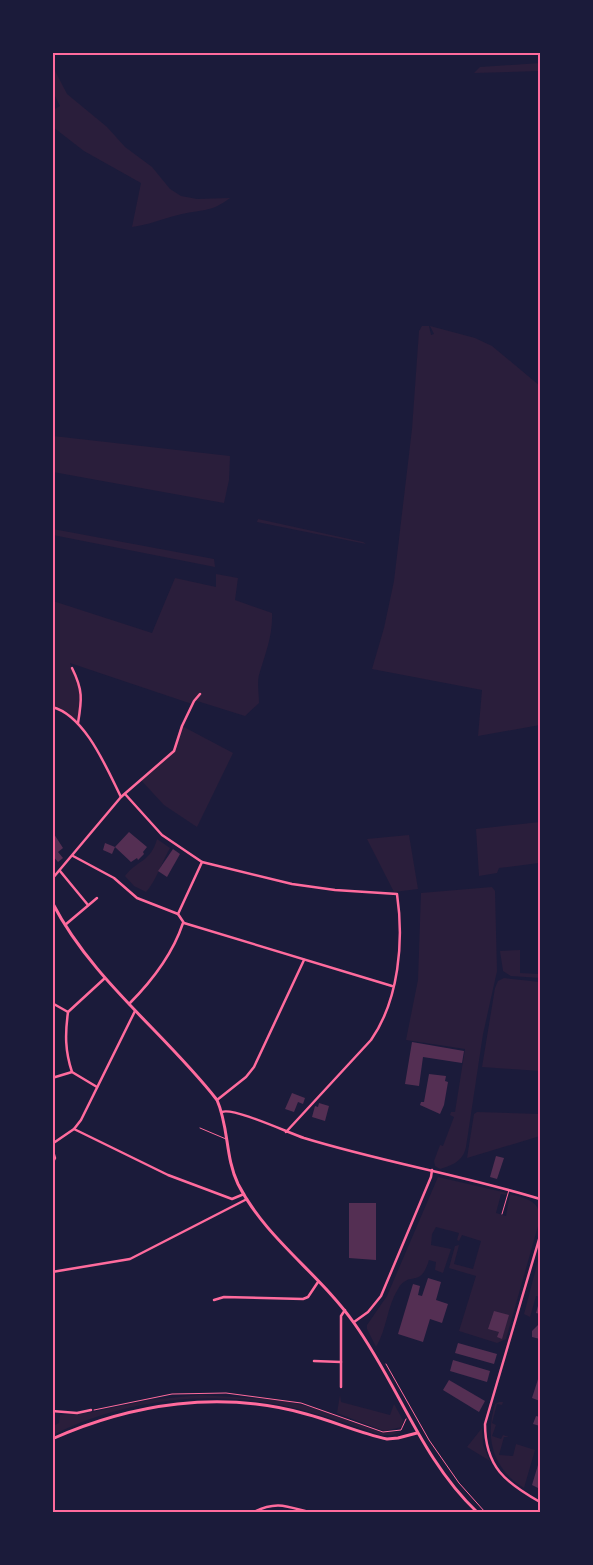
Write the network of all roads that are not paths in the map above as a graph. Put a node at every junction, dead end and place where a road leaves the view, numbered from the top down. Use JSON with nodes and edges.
{"nodes":[{"id":1,"x":72,"y":668,"type":"dead end"},
{"id":2,"x":200,"y":694,"type":"dead end"},
{"id":3,"x":52,"y":707,"type":"edge"},
{"id":4,"x":78,"y":723,"type":"junction"},
{"id":5,"x":125,"y":794,"type":"junction"},
{"id":6,"x":122,"y":797,"type":"junction"},
{"id":7,"x":72,"y":856,"type":"junction"},
{"id":8,"x":202,"y":862,"type":"junction"},
{"id":9,"x":60,"y":871,"type":"junction"},
{"id":10,"x":52,"y":878,"type":"edge"},
{"id":11,"x":97,"y":898,"type":"dead end"},
{"id":12,"x":52,"y":902,"type":"edge"},
{"id":13,"x":88,"y":905,"type":"junction"},
{"id":14,"x":178,"y":914,"type":"junction"},
{"id":15,"x":184,"y":923,"type":"junction"},
{"id":16,"x":65,"y":925,"type":"junction"},
{"id":17,"x":304,"y":959,"type":"junction"},
{"id":18,"x":105,"y":978,"type":"junction"},
{"id":19,"x":393,"y":987,"type":"junction"},
{"id":20,"x":52,"y":1003,"type":"edge"},
{"id":21,"x":129,"y":1004,"type":"junction"},
{"id":22,"x":135,"y":1011,"type":"junction"},
{"id":23,"x":68,"y":1012,"type":"junction"},
{"id":24,"x":72,"y":1072,"type":"junction"},
{"id":25,"x":52,"y":1078,"type":"edge"},
{"id":26,"x":97,"y":1087,"type":"junction"},
{"id":27,"x":217,"y":1100,"type":"junction"},
{"id":28,"x":222,"y":1112,"type":"junction"},
{"id":29,"x":200,"y":1128,"type":"dead end"},
{"id":30,"x":74,"y":1129,"type":"junction"},
{"id":31,"x":286,"y":1132,"type":"junction"},
{"id":32,"x":227,"y":1139,"type":"junction"},
{"id":33,"x":52,"y":1144,"type":"edge"},
{"id":34,"x":52,"y":1148,"type":"edge"},
{"id":35,"x":52,"y":1164,"type":"edge"},
{"id":36,"x":432,"y":1170,"type":"junction"},
{"id":37,"x":509,"y":1190,"type":"junction"},
{"id":38,"x":244,"y":1194,"type":"junction"},
{"id":39,"x":247,"y":1199,"type":"junction"},
{"id":40,"x":540,"y":1199,"type":"edge"},
{"id":41,"x":502,"y":1214,"type":"dead end"},
{"id":42,"x":540,"y":1236,"type":"edge"},
{"id":43,"x":52,"y":1272,"type":"edge"},
{"id":44,"x":318,"y":1282,"type":"junction"},
{"id":45,"x":214,"y":1300,"type":"dead end"},
{"id":46,"x":345,"y":1310,"type":"junction"},
{"id":47,"x":354,"y":1322,"type":"junction"},
{"id":48,"x":314,"y":1361,"type":"dead end"},
{"id":49,"x":341,"y":1362,"type":"junction"},
{"id":50,"x":341,"y":1387,"type":"dead end"},
{"id":51,"x":91,"y":1410,"type":"dead end"},
{"id":52,"x":52,"y":1411,"type":"edge"},
{"id":53,"x":417,"y":1433,"type":"junction"},
{"id":54,"x":52,"y":1439,"type":"edge"},
{"id":55,"x":540,"y":1502,"type":"edge"},
{"id":56,"x":254,"y":1512,"type":"edge"},
{"id":57,"x":308,"y":1512,"type":"edge"},
{"id":58,"x":477,"y":1512,"type":"edge"}],
"edges":[{"from":1,"to":4,"type":"street"},
{"from":2,"to":5,"type":"street"},
{"from":3,"to":4,"type":"street"},
{"from":4,"to":6,"type":"street"},
{"from":5,"to":6,"type":"street"},
{"from":5,"to":8,"type":"street"},
{"from":6,"to":7,"type":"street"},
{"from":7,"to":9,"type":"street"},
{"from":7,"to":14,"type":"street"},
{"from":8,"to":14,"type":"street"},
{"from":8,"to":19,"type":"street"},
{"from":9,"to":10,"type":"street"},
{"from":9,"to":13,"type":"street"},
{"from":11,"to":13,"type":"street"},
{"from":12,"to":16,"type":"street"},
{"from":13,"to":16,"type":"street"},
{"from":14,"to":15,"type":"street"},
{"from":15,"to":17,"type":"street"},
{"from":15,"to":21,"type":"street"},
{"from":16,"to":18,"type":"street"},
{"from":17,"to":19,"type":"street"},
{"from":17,"to":27,"type":"street"},
{"from":18,"to":21,"type":"street"},
{"from":18,"to":23,"type":"street"},
{"from":19,"to":31,"type":"street"},
{"from":20,"to":23,"type":"street"},
{"from":21,"to":22,"type":"street"},
{"from":22,"to":26,"type":"street"},
{"from":22,"to":27,"type":"street"},
{"from":23,"to":24,"type":"street"},
{"from":24,"to":25,"type":"street"},
{"from":24,"to":26,"type":"street"},
{"from":26,"to":30,"type":"street"},
{"from":27,"to":28,"type":"street"},
{"from":28,"to":31,"type":"street"},
{"from":28,"to":32,"type":"street"},
{"from":29,"to":32,"type":"lane"},
{"from":30,"to":33,"type":"street"},
{"from":30,"to":38,"type":"street"},
{"from":31,"to":36,"type":"street"},
{"from":32,"to":38,"type":"street"},
{"from":34,"to":35,"type":"street"},
{"from":36,"to":37,"type":"street"},
{"from":36,"to":47,"type":"street"},
{"from":37,"to":40,"type":"street"},
{"from":37,"to":41,"type":"lane"},
{"from":38,"to":39,"type":"street"},
{"from":39,"to":43,"type":"street"},
{"from":39,"to":44,"type":"street"},
{"from":42,"to":55,"type":"street"},
{"from":44,"to":45,"type":"street"},
{"from":44,"to":46,"type":"street"},
{"from":46,"to":47,"type":"street"},
{"from":46,"to":49,"type":"street"},
{"from":47,"to":53,"type":"street"},
{"from":48,"to":49,"type":"street"},
{"from":49,"to":50,"type":"street"},
{"from":51,"to":52,"type":"street"},
{"from":53,"to":54,"type":"street"},
{"from":53,"to":58,"type":"street"},
{"from":56,"to":57,"type":"street"}]}
